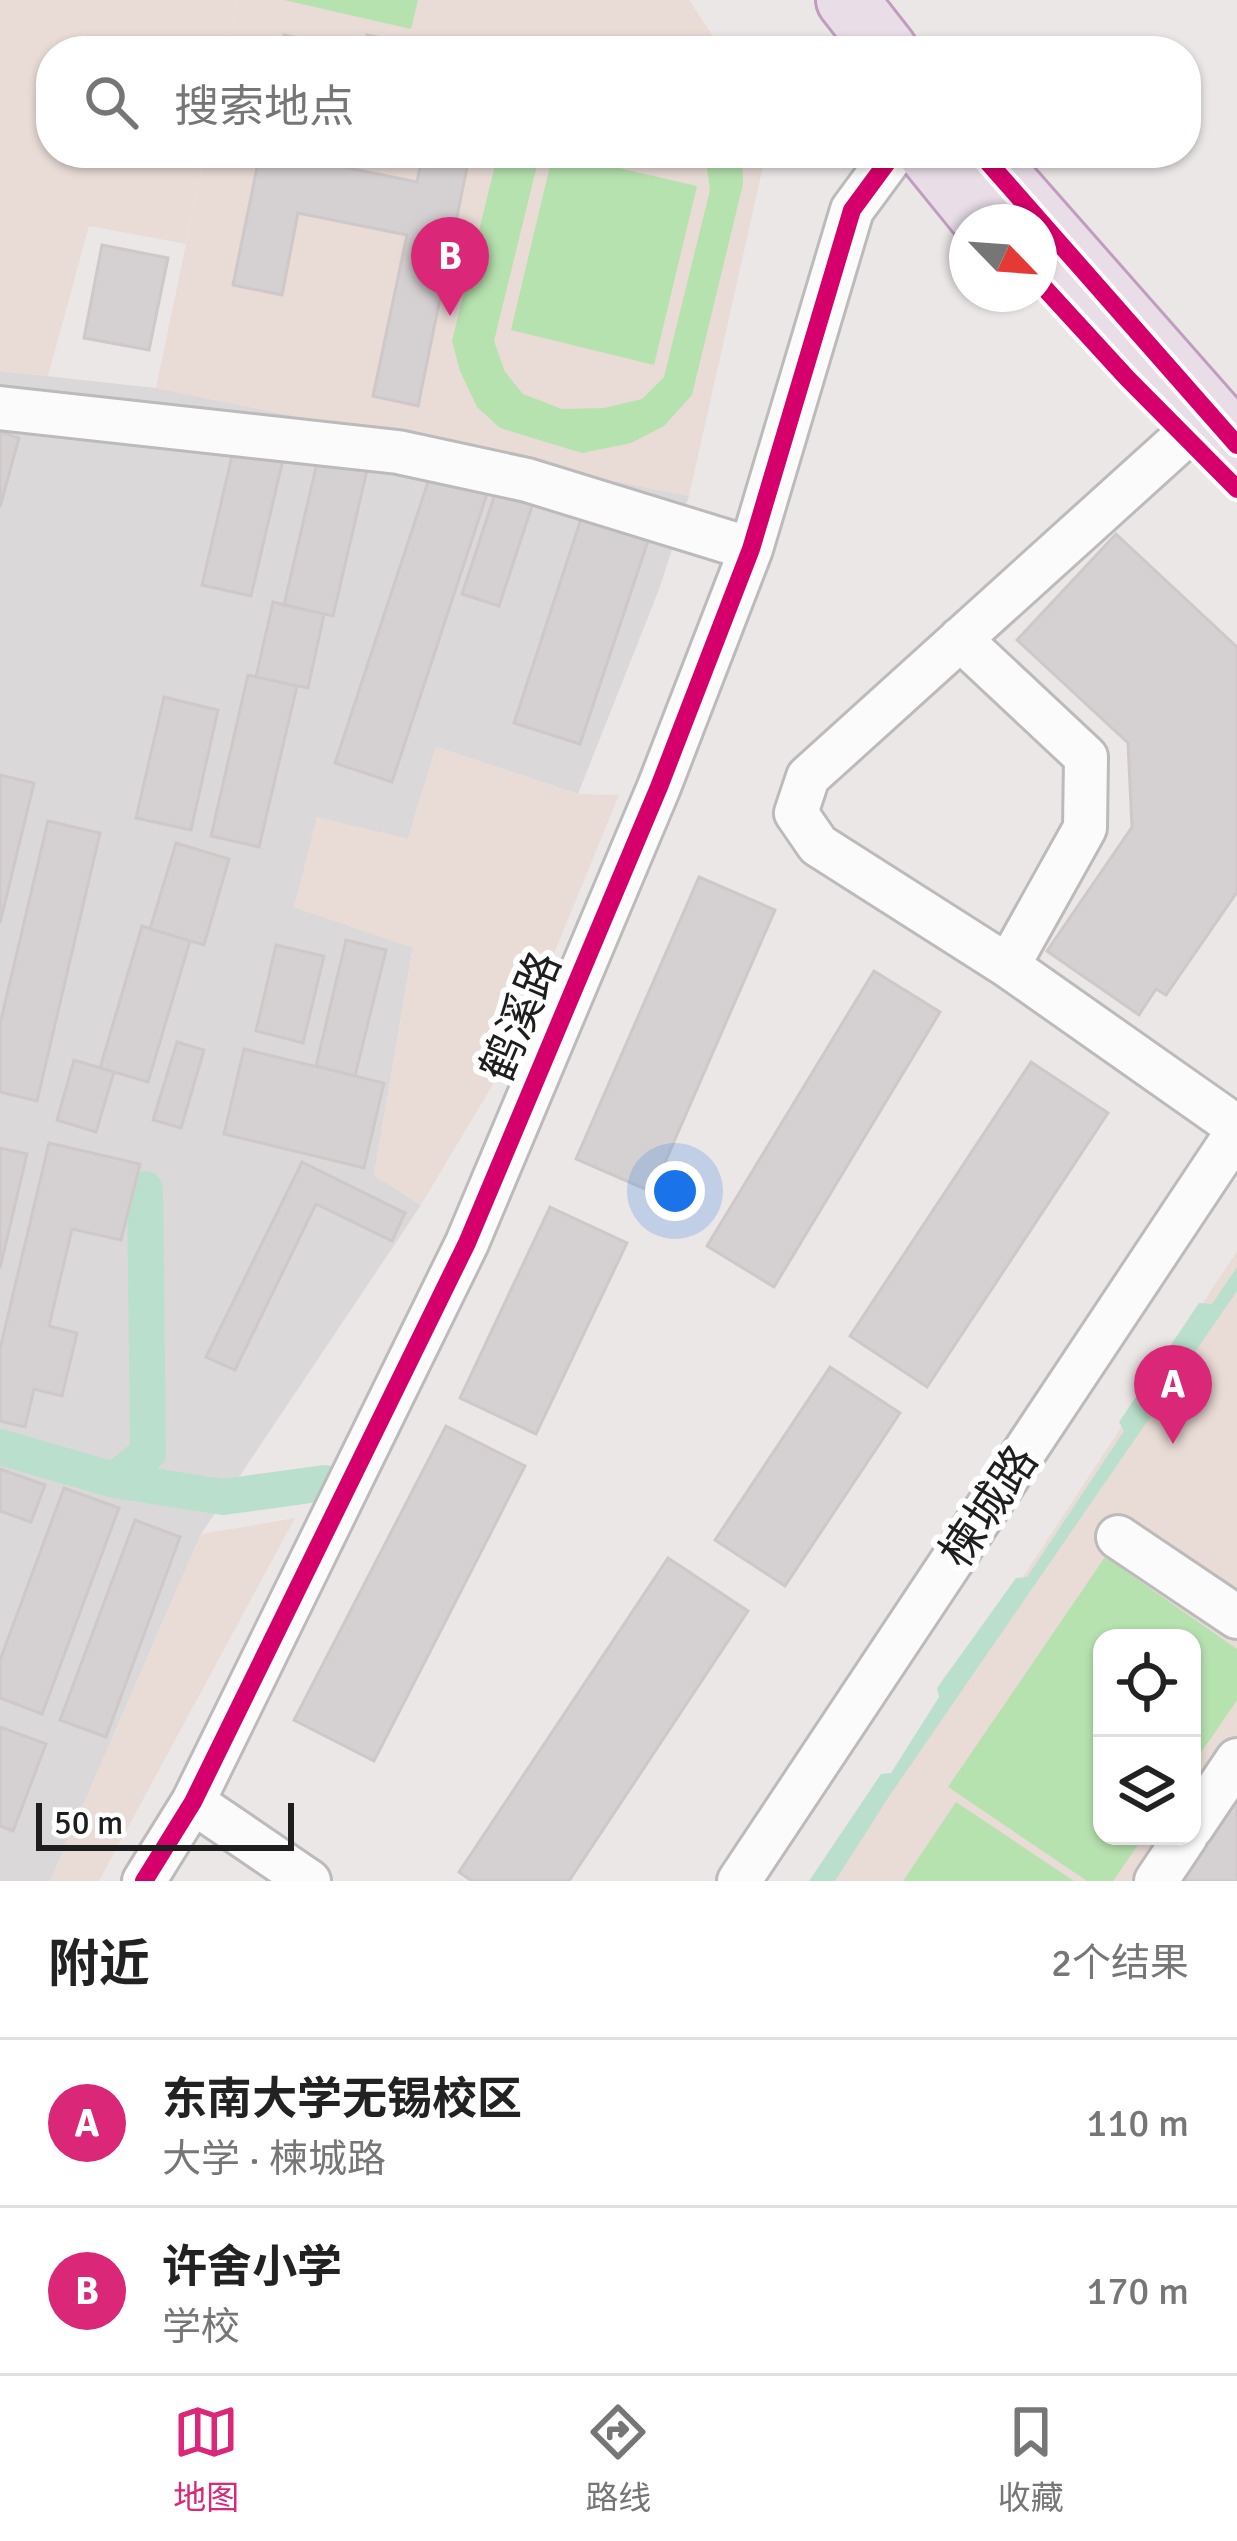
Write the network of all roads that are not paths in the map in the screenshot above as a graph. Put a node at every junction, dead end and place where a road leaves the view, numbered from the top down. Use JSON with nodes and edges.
{"nodes":[{"id":1,"x":810,"y":0,"type":"edge"},
{"id":2,"x":847,"y":0,"type":"edge"},
{"id":3,"x":837,"y":36,"type":"edge"},
{"id":4,"x":875,"y":36,"type":"edge"},
{"id":5,"x":883,"y":168,"type":"edge"},
{"id":6,"x":941,"y":168,"type":"edge"},
{"id":7,"x":992,"y":168,"type":"edge"},
{"id":8,"x":970,"y":204,"type":"edge"},
{"id":9,"x":1057,"y":302,"type":"edge"},
{"id":10,"x":0,"y":408,"type":"edge"},
{"id":11,"x":1211,"y":441,"type":"edge"},
{"id":12,"x":1237,"y":489,"type":"edge"},
{"id":13,"x":751,"y":549,"type":"junction"},
{"id":14,"x":960,"y":639,"type":"junction"},
{"id":15,"x":1008,"y":966,"type":"junction"},
{"id":16,"x":1237,"y":1130,"type":"edge"},
{"id":17,"x":1118,"y":1537,"type":"dead end"},
{"id":18,"x":1237,"y":1617,"type":"edge"},
{"id":19,"x":1237,"y":1760,"type":"edge"},
{"id":20,"x":193,"y":1802,"type":"junction"},
{"id":21,"x":1201,"y":1814,"type":"edge"},
{"id":22,"x":1180,"y":1845,"type":"edge"},
{"id":23,"x":144,"y":1881,"type":"edge"},
{"id":24,"x":309,"y":1881,"type":"edge"},
{"id":25,"x":739,"y":1881,"type":"edge"},
{"id":26,"x":1156,"y":1881,"type":"edge"}],
"edges":[{"from":1,"to":3,"type":"highway"},
{"from":2,"to":4,"type":"highway"},
{"from":5,"to":13,"type":"street","name":"鹤溪路"},
{"from":6,"to":8,"type":"highway"},
{"from":7,"to":11,"type":"highway"},
{"from":9,"to":11,"type":"highway"},
{"from":10,"to":13,"type":"street"},
{"from":11,"to":12,"type":"highway"},
{"from":11,"to":14,"type":"street"},
{"from":13,"to":20,"type":"street","name":"鹤溪路"},
{"from":14,"to":15,"type":"street"},
{"from":14,"to":15,"type":"street"},
{"from":15,"to":16,"type":"street"},
{"from":16,"to":25,"type":"street","name":"楝城路"},
{"from":17,"to":18,"type":"street"},
{"from":19,"to":21,"type":"street"},
{"from":20,"to":23,"type":"street","name":"鹤溪路"},
{"from":20,"to":24,"type":"street"},
{"from":22,"to":26,"type":"street"}]}
